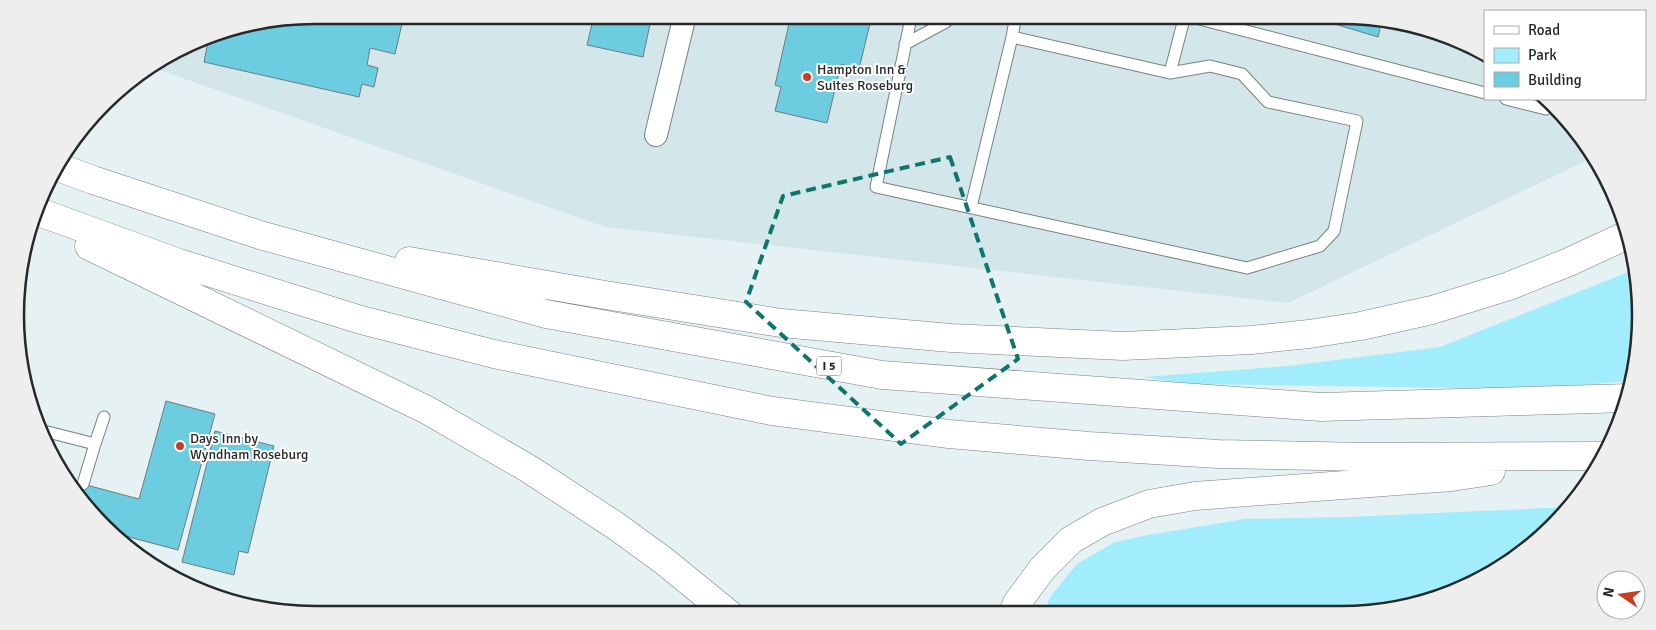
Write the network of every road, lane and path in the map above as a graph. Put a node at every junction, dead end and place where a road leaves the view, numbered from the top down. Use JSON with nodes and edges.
{"nodes":[{"id":1,"x":683,"y":24,"type":"edge"},
{"id":2,"x":910,"y":24,"type":"edge"},
{"id":3,"x":942,"y":24,"type":"edge"},
{"id":4,"x":1014,"y":24,"type":"edge"},
{"id":5,"x":1183,"y":24,"type":"edge"},
{"id":6,"x":1220,"y":24,"type":"edge"},
{"id":7,"x":1012,"y":36,"type":"junction"},
{"id":8,"x":906,"y":44,"type":"junction"},
{"id":9,"x":1170,"y":73,"type":"junction"},
{"id":10,"x":1484,"y":93,"type":"edge"},
{"id":11,"x":1510,"y":100,"type":"edge"},
{"id":12,"x":1546,"y":108,"type":"edge"},
{"id":13,"x":656,"y":135,"type":"dead end"},
{"id":14,"x":63,"y":169,"type":"edge"},
{"id":15,"x":971,"y":207,"type":"junction"},
{"id":16,"x":42,"y":213,"type":"edge"},
{"id":17,"x":39,"y":222,"type":"edge"},
{"id":18,"x":260,"y":235,"type":"junction"},
{"id":19,"x":1621,"y":238,"type":"edge"},
{"id":20,"x":1620,"y":398,"type":"edge"},
{"id":21,"x":104,"y":417,"type":"dead end"},
{"id":22,"x":49,"y":432,"type":"edge"},
{"id":23,"x":95,"y":444,"type":"junction"},
{"id":24,"x":1592,"y":456,"type":"edge"},
{"id":25,"x":83,"y":484,"type":"dead end"},
{"id":26,"x":719,"y":606,"type":"edge"},
{"id":27,"x":1016,"y":606,"type":"edge"}],
"edges":[{"from":1,"to":13,"type":"street"},
{"from":2,"to":8,"type":"lane"},
{"from":3,"to":8,"type":"lane"},
{"from":4,"to":7,"type":"lane"},
{"from":5,"to":9,"type":"lane"},
{"from":6,"to":10,"type":"lane"},
{"from":7,"to":9,"type":"lane"},
{"from":7,"to":15,"type":"lane"},
{"from":8,"to":15,"type":"lane"},
{"from":9,"to":15,"type":"lane"},
{"from":11,"to":12,"type":"lane"},
{"from":14,"to":18,"type":"highway","number":"I 5"},
{"from":16,"to":24,"type":"highway"},
{"from":17,"to":26,"type":"highway"},
{"from":18,"to":19,"type":"highway"},
{"from":18,"to":20,"type":"highway","number":"I 5"},
{"from":21,"to":23,"type":"lane"},
{"from":22,"to":23,"type":"lane"},
{"from":23,"to":25,"type":"lane"},
{"from":24,"to":27,"type":"highway"}]}
